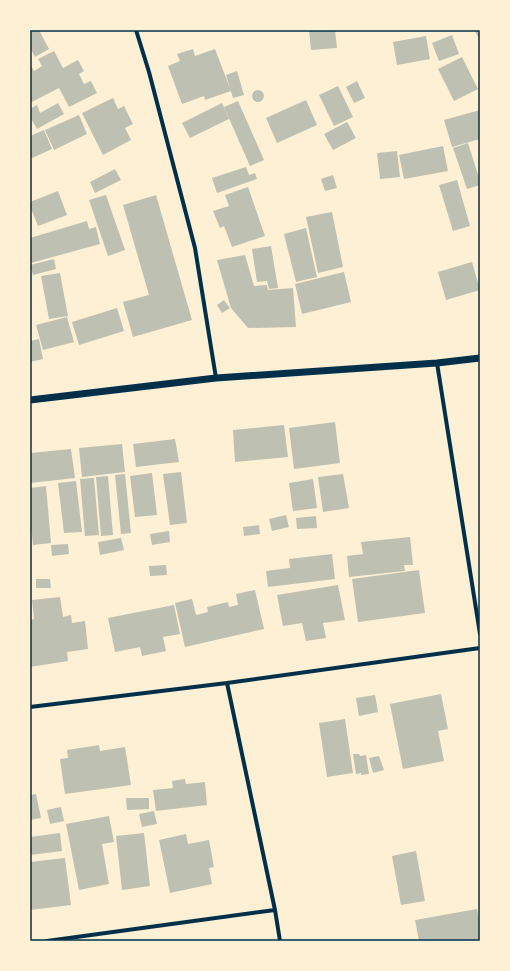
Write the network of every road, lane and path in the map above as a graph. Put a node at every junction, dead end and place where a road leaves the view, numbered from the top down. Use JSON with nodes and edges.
{"nodes":[{"id":1,"x":136,"y":30,"type":"edge"},
{"id":2,"x":480,"y":358,"type":"edge"},
{"id":3,"x":437,"y":363,"type":"junction"},
{"id":4,"x":216,"y":378,"type":"junction"},
{"id":5,"x":30,"y":400,"type":"edge"},
{"id":6,"x":480,"y":634,"type":"edge"},
{"id":7,"x":480,"y":648,"type":"edge"},
{"id":8,"x":227,"y":683,"type":"junction"},
{"id":9,"x":30,"y":707,"type":"edge"},
{"id":10,"x":275,"y":910,"type":"junction"},
{"id":11,"x":47,"y":941,"type":"edge"},
{"id":12,"x":280,"y":941,"type":"edge"}],
"edges":[{"from":1,"to":4,"type":"street"},
{"from":2,"to":3,"type":"street"},
{"from":3,"to":4,"type":"street"},
{"from":3,"to":6,"type":"street"},
{"from":4,"to":5,"type":"street"},
{"from":7,"to":8,"type":"street"},
{"from":8,"to":9,"type":"street"},
{"from":8,"to":10,"type":"street"},
{"from":10,"to":11,"type":"street"},
{"from":10,"to":12,"type":"street"}]}
